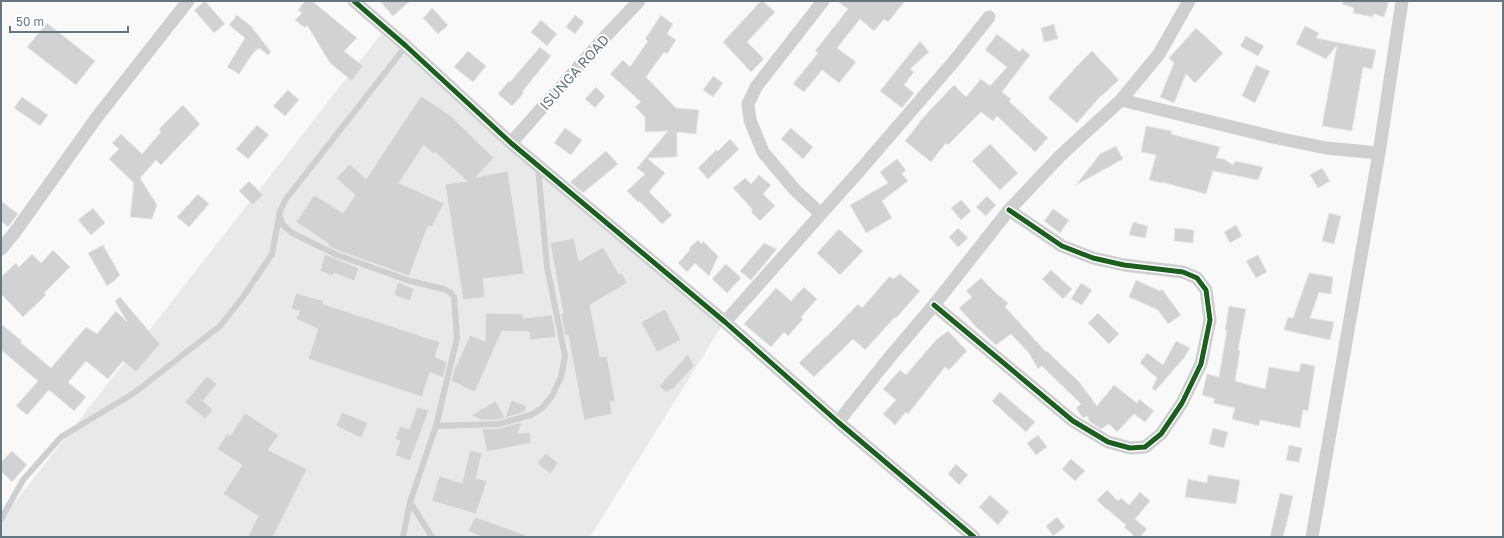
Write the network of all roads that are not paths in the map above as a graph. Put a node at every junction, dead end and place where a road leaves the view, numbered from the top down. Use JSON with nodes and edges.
{"nodes":[{"id":1,"x":188,"y":1,"type":"edge"},
{"id":2,"x":354,"y":1,"type":"edge"},
{"id":3,"x":639,"y":1,"type":"edge"},
{"id":4,"x":822,"y":1,"type":"edge"},
{"id":5,"x":1189,"y":1,"type":"edge"},
{"id":6,"x":1402,"y":1,"type":"edge"},
{"id":7,"x":990,"y":17,"type":"dead end"},
{"id":8,"x":406,"y":46,"type":"junction"},
{"id":9,"x":1121,"y":100,"type":"junction"},
{"id":10,"x":511,"y":143,"type":"junction"},
{"id":11,"x":1379,"y":154,"type":"junction"},
{"id":12,"x":538,"y":165,"type":"junction"},
{"id":13,"x":1009,"y":210,"type":"junction"},
{"id":14,"x":821,"y":214,"type":"junction"},
{"id":15,"x":280,"y":218,"type":"junction"},
{"id":16,"x":1,"y":249,"type":"edge"},
{"id":17,"x":934,"y":305,"type":"junction"},
{"id":18,"x":725,"y":322,"type":"junction"},
{"id":19,"x":838,"y":422,"type":"junction"},
{"id":20,"x":436,"y":426,"type":"junction"},
{"id":21,"x":410,"y":502,"type":"junction"},
{"id":22,"x":1,"y":519,"type":"edge"},
{"id":23,"x":403,"y":537,"type":"edge"},
{"id":24,"x":432,"y":537,"type":"edge"},
{"id":25,"x":974,"y":537,"type":"edge"},
{"id":26,"x":1312,"y":537,"type":"edge"}],
"edges":[{"from":1,"to":16,"type":"street"},
{"from":2,"to":8,"type":"street"},
{"from":3,"to":10,"type":"street","name":"ISUNGA ROAD"},
{"from":4,"to":14,"type":"street"},
{"from":5,"to":9,"type":"street"},
{"from":6,"to":11,"type":"street"},
{"from":7,"to":14,"type":"street"},
{"from":8,"to":10,"type":"street"},
{"from":8,"to":15,"type":"lane"},
{"from":9,"to":11,"type":"street"},
{"from":9,"to":13,"type":"street"},
{"from":10,"to":12,"type":"street"},
{"from":11,"to":26,"type":"street"},
{"from":12,"to":18,"type":"street"},
{"from":12,"to":20,"type":"lane"},
{"from":13,"to":17,"type":"street"},
{"from":13,"to":17,"type":"street"},
{"from":14,"to":18,"type":"street"},
{"from":15,"to":20,"type":"lane"},
{"from":15,"to":22,"type":"lane"},
{"from":17,"to":19,"type":"street"},
{"from":18,"to":19,"type":"street"},
{"from":19,"to":25,"type":"street"},
{"from":20,"to":21,"type":"lane"},
{"from":21,"to":23,"type":"lane"},
{"from":21,"to":24,"type":"lane"}]}
